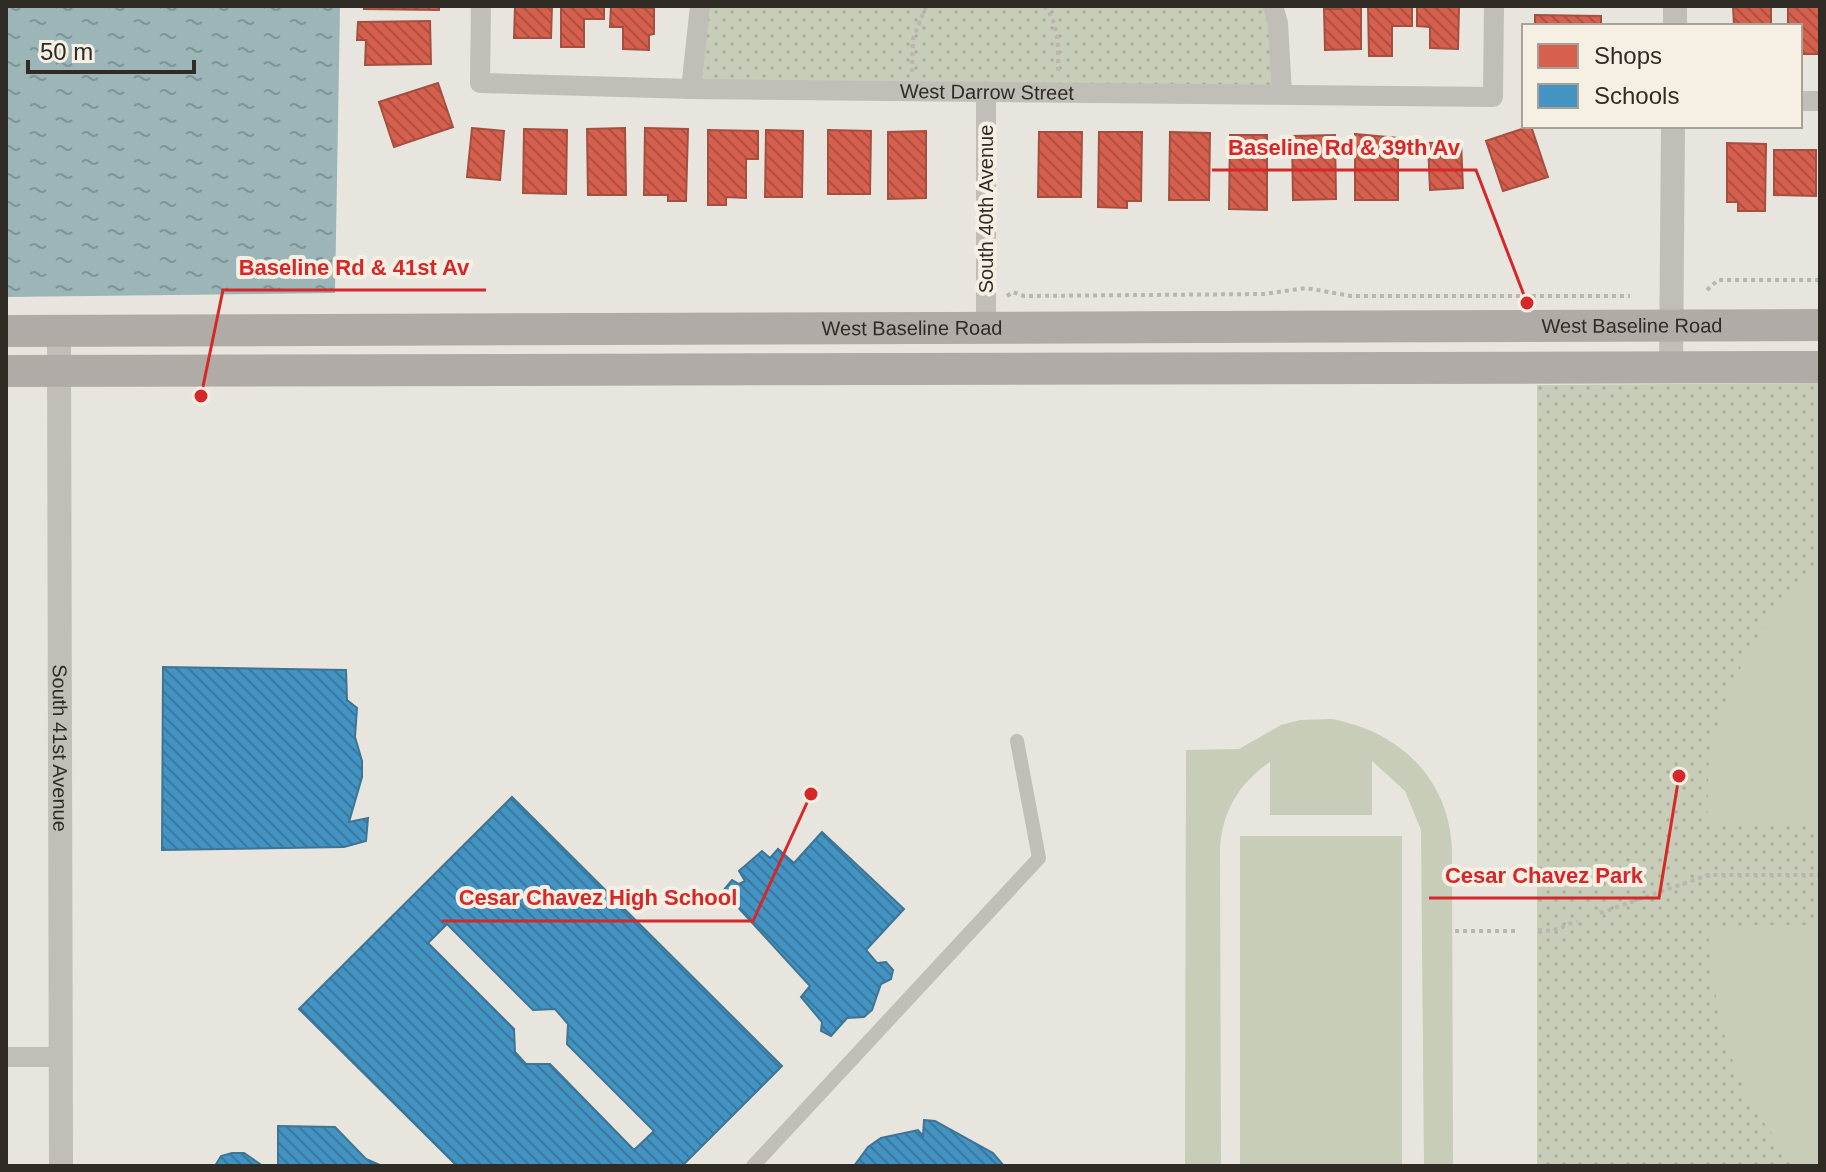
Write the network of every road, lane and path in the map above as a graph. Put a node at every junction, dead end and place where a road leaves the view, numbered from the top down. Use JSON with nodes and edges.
{"nodes":[{"id":1,"x":481,"y":6,"type":"edge"},
{"id":2,"x":700,"y":6,"type":"edge"},
{"id":3,"x":926,"y":6,"type":"edge"},
{"id":4,"x":1044,"y":6,"type":"edge"},
{"id":5,"x":1273,"y":6,"type":"edge"},
{"id":6,"x":1494,"y":6,"type":"edge"},
{"id":7,"x":691,"y":89,"type":"junction"},
{"id":8,"x":912,"y":90,"type":"junction"},
{"id":9,"x":986,"y":91,"type":"junction"},
{"id":10,"x":1059,"y":91,"type":"junction"},
{"id":11,"x":1282,"y":93,"type":"junction"},
{"id":12,"x":1673,"y":128,"type":"edge"},
{"id":13,"x":1820,"y":280,"type":"edge"},
{"id":14,"x":1707,"y":290,"type":"dead end"},
{"id":15,"x":1007,"y":296,"type":"dead end"},
{"id":16,"x":1630,"y":296,"type":"dead end"},
{"id":17,"x":1820,"y":325,"type":"edge"},
{"id":18,"x":1672,"y":326,"type":"junction"},
{"id":19,"x":986,"y":327,"type":"junction"},
{"id":20,"x":6,"y":331,"type":"edge"},
{"id":21,"x":59,"y":332,"type":"junction"},
{"id":22,"x":1820,"y":367,"type":"edge"},
{"id":23,"x":1671,"y":368,"type":"junction"},
{"id":24,"x":59,"y":370,"type":"junction"},
{"id":25,"x":6,"y":371,"type":"edge"},
{"id":26,"x":1017,"y":741,"type":"dead end"},
{"id":27,"x":1820,"y":875,"type":"edge"},
{"id":28,"x":1600,"y":913,"type":"dead end"},
{"id":29,"x":1577,"y":921,"type":"dead end"},
{"id":30,"x":1538,"y":930,"type":"dead end"},
{"id":31,"x":1455,"y":931,"type":"dead end"},
{"id":32,"x":1516,"y":931,"type":"dead end"},
{"id":33,"x":6,"y":1057,"type":"edge"},
{"id":34,"x":61,"y":1057,"type":"junction"},
{"id":35,"x":61,"y":1166,"type":"edge"},
{"id":36,"x":753,"y":1166,"type":"edge"}],
"edges":[{"from":1,"to":7,"type":"street","name":"West Darrow Street"},
{"from":2,"to":7,"type":"street"},
{"from":3,"to":8,"type":"path"},
{"from":4,"to":10,"type":"path"},
{"from":5,"to":11,"type":"street"},
{"from":6,"to":11,"type":"street","name":"West Darrow Street"},
{"from":7,"to":8,"type":"street","name":"West Darrow Street"},
{"from":8,"to":9,"type":"street","name":"West Darrow Street"},
{"from":9,"to":10,"type":"street","name":"West Darrow Street"},
{"from":9,"to":19,"type":"street","name":"South 40th Avenue"},
{"from":10,"to":11,"type":"street","name":"West Darrow Street"},
{"from":12,"to":18,"type":"street"},
{"from":13,"to":14,"type":"path"},
{"from":15,"to":16,"type":"path"},
{"from":17,"to":18,"type":"main road","name":"West Baseline Road"},
{"from":18,"to":19,"type":"main road","name":"West Baseline Road"},
{"from":18,"to":23,"type":"street"},
{"from":19,"to":21,"type":"main road","name":"West Baseline Road"},
{"from":20,"to":21,"type":"main road","name":"West Baseline Road"},
{"from":21,"to":24,"type":"street","name":"South 41st Avenue"},
{"from":22,"to":23,"type":"main road","name":"West Baseline Road"},
{"from":23,"to":24,"type":"main road","name":"West Baseline Road"},
{"from":24,"to":25,"type":"main road","name":"West Baseline Road"},
{"from":24,"to":34,"type":"street","name":"South 41st Avenue"},
{"from":26,"to":36,"type":"street"},
{"from":27,"to":28,"type":"path"},
{"from":29,"to":30,"type":"path"},
{"from":31,"to":32,"type":"path"},
{"from":33,"to":34,"type":"street"},
{"from":34,"to":35,"type":"street","name":"South 41st Avenue"}]}
